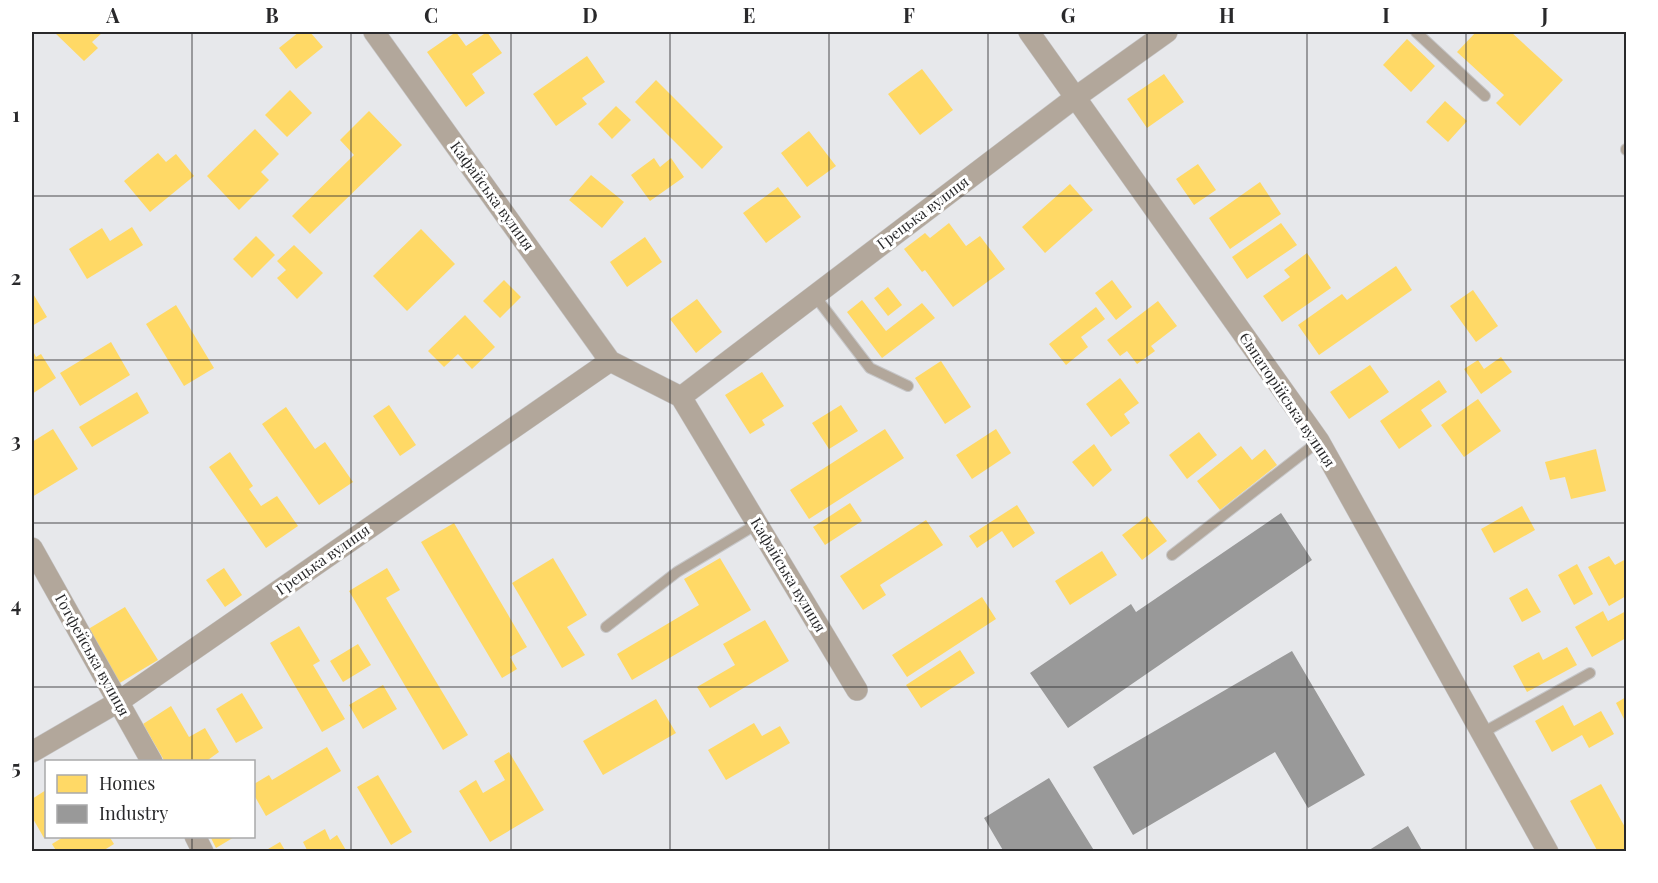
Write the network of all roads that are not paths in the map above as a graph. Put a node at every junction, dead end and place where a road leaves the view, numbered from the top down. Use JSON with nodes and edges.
{"nodes":[{"id":1,"x":374,"y":32,"type":"edge"},
{"id":2,"x":1029,"y":32,"type":"edge"},
{"id":3,"x":1167,"y":32,"type":"edge"},
{"id":4,"x":1416,"y":32,"type":"edge"},
{"id":5,"x":1485,"y":96,"type":"dead end"},
{"id":6,"x":1076,"y":97,"type":"junction"},
{"id":7,"x":815,"y":296,"type":"junction"},
{"id":8,"x":610,"y":361,"type":"junction"},
{"id":9,"x":908,"y":386,"type":"dead end"},
{"id":10,"x":681,"y":397,"type":"junction"},
{"id":11,"x":1319,"y":441,"type":"junction"},
{"id":12,"x":757,"y":524,"type":"junction"},
{"id":13,"x":32,"y":548,"type":"edge"},
{"id":14,"x":1172,"y":555,"type":"dead end"},
{"id":15,"x":606,"y":627,"type":"dead end"},
{"id":16,"x":1590,"y":673,"type":"dead end"},
{"id":17,"x":857,"y":690,"type":"dead end"},
{"id":18,"x":118,"y":702,"type":"junction"},
{"id":19,"x":1482,"y":733,"type":"junction"},
{"id":20,"x":32,"y":752,"type":"edge"},
{"id":21,"x":151,"y":760,"type":"edge"},
{"id":22,"x":196,"y":838,"type":"edge"},
{"id":23,"x":203,"y":852,"type":"edge"},
{"id":24,"x":1548,"y":852,"type":"edge"}],
"edges":[{"from":1,"to":8,"type":"street","name":"Кафайська вулиця"},
{"from":2,"to":6,"type":"street","name":"Євпаторійська вулиця"},
{"from":3,"to":6,"type":"street","name":"Грецька вулиця"},
{"from":4,"to":5,"type":"lane"},
{"from":6,"to":7,"type":"street","name":"Грецька вулиця"},
{"from":6,"to":11,"type":"street","name":"Євпаторійська вулиця"},
{"from":7,"to":9,"type":"lane"},
{"from":7,"to":10,"type":"street","name":"Грецька вулиця"},
{"from":8,"to":10,"type":"street"},
{"from":8,"to":18,"type":"street","name":"Грецька вулиця"},
{"from":10,"to":12,"type":"street","name":"Кафайська вулиця"},
{"from":11,"to":14,"type":"lane"},
{"from":11,"to":19,"type":"street","name":"Євпаторійська вулиця"},
{"from":12,"to":15,"type":"lane"},
{"from":12,"to":17,"type":"street","name":"Кафайська вулиця"},
{"from":13,"to":18,"type":"street","name":"Готфейська вулиця"},
{"from":16,"to":19,"type":"lane"},
{"from":18,"to":20,"type":"street","name":"Грецька вулиця"},
{"from":18,"to":21,"type":"street","name":"Готфейська вулиця"},
{"from":19,"to":24,"type":"street","name":"Євпаторійська вулиця"},
{"from":22,"to":23,"type":"street"}]}
